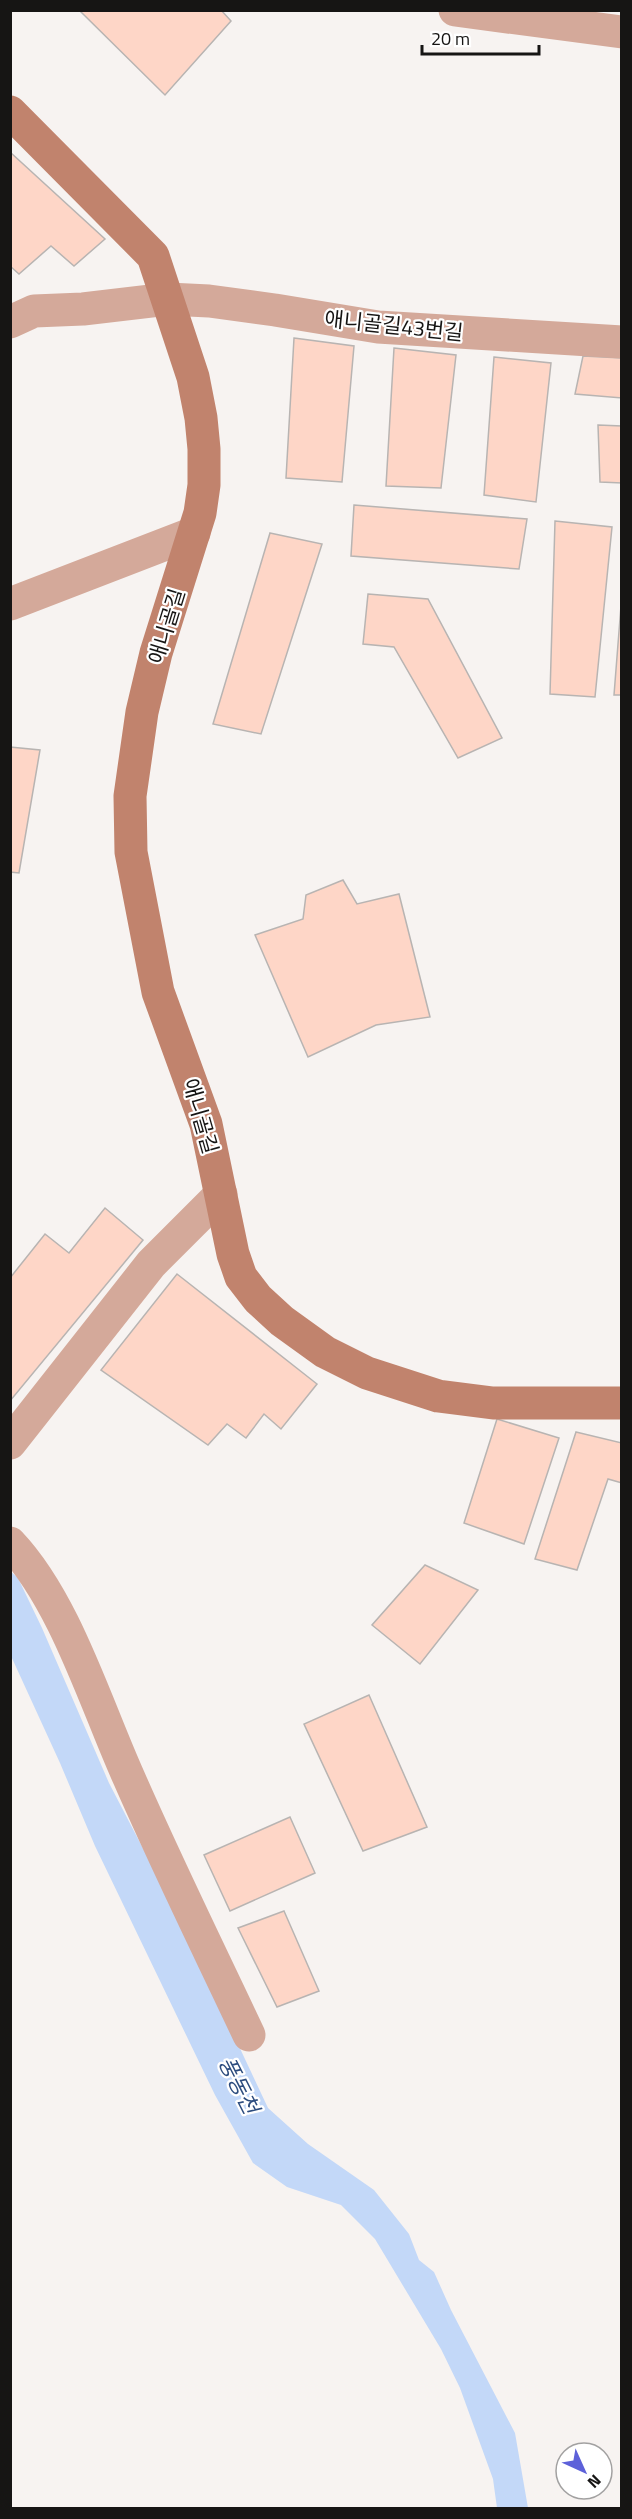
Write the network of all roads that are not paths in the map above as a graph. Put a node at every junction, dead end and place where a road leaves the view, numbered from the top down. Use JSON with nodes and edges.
{"nodes":[{"id":1,"x":454,"y":10,"type":"edge"},
{"id":2,"x":621,"y":32,"type":"edge"},
{"id":3,"x":10,"y":112,"type":"edge"},
{"id":4,"x":168,"y":299,"type":"junction"},
{"id":5,"x":10,"y":322,"type":"edge"},
{"id":6,"x":621,"y":342,"type":"edge"},
{"id":7,"x":194,"y":533,"type":"junction"},
{"id":8,"x":10,"y":604,"type":"edge"},
{"id":9,"x":221,"y":1194,"type":"junction"},
{"id":10,"x":621,"y":1403,"type":"edge"},
{"id":11,"x":10,"y":1443,"type":"edge"},
{"id":12,"x":10,"y":1543,"type":"edge"},
{"id":13,"x":249,"y":2035,"type":"dead end"}],
"edges":[{"from":1,"to":2,"type":"street"},
{"from":3,"to":4,"type":"street","name":"애니골길"},
{"from":4,"to":5,"type":"street","name":"애니골길43번길"},
{"from":4,"to":6,"type":"street","name":"애니골길43번길"},
{"from":4,"to":7,"type":"street","name":"애니골길"},
{"from":7,"to":8,"type":"street"},
{"from":7,"to":9,"type":"street","name":"애니골길"},
{"from":9,"to":10,"type":"street","name":"애니골길"},
{"from":9,"to":11,"type":"street"},
{"from":12,"to":13,"type":"street"}]}
